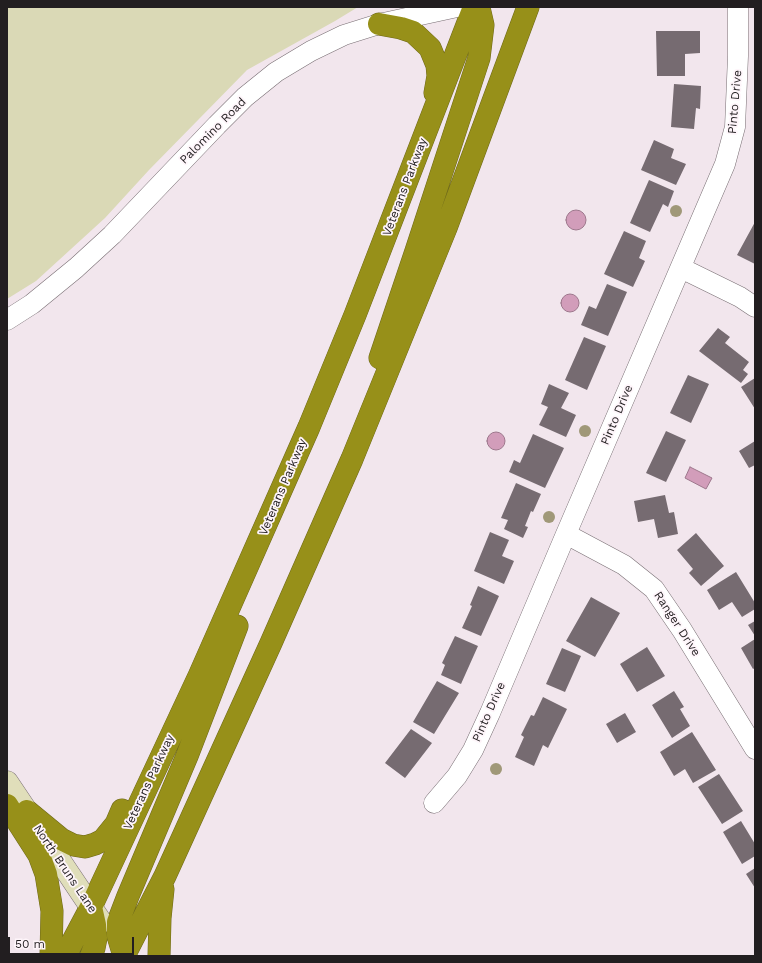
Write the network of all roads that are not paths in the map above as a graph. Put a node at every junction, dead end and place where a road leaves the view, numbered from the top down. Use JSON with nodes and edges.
{"nodes":[{"id":1,"x":457,"y":7,"type":"edge"},
{"id":2,"x":474,"y":7,"type":"edge"},
{"id":3,"x":477,"y":7,"type":"edge"},
{"id":4,"x":528,"y":7,"type":"edge"},
{"id":5,"x":738,"y":7,"type":"edge"},
{"id":6,"x":379,"y":24,"type":"junction"},
{"id":7,"x":431,"y":118,"type":"junction"},
{"id":8,"x":681,"y":268,"type":"junction"},
{"id":9,"x":755,"y":307,"type":"edge"},
{"id":10,"x":7,"y":320,"type":"edge"},
{"id":11,"x":352,"y":460,"type":"junction"},
{"id":12,"x":566,"y":534,"type":"junction"},
{"id":13,"x":258,"y":544,"type":"junction"},
{"id":14,"x":240,"y":584,"type":"junction"},
{"id":15,"x":755,"y":749,"type":"edge"},
{"id":16,"x":7,"y":782,"type":"edge"},
{"id":17,"x":434,"y":803,"type":"dead end"},
{"id":18,"x":17,"y":808,"type":"edge"},
{"id":19,"x":165,"y":876,"type":"junction"},
{"id":20,"x":90,"y":907,"type":"junction"},
{"id":21,"x":51,"y":956,"type":"edge"},
{"id":22,"x":66,"y":956,"type":"edge"},
{"id":23,"x":91,"y":956,"type":"edge"},
{"id":24,"x":124,"y":956,"type":"edge"},
{"id":25,"x":159,"y":956,"type":"edge"}],
"edges":[{"from":1,"to":6,"type":"street","name":"Palomino Road"},
{"from":2,"to":7,"type":"highway","name":"Veterans Parkway"},
{"from":3,"to":11,"type":"highway"},
{"from":4,"to":11,"type":"highway"},
{"from":5,"to":8,"type":"street","name":"Pinto Drive"},
{"from":6,"to":7,"type":"highway"},
{"from":6,"to":10,"type":"street","name":"Palomino Road"},
{"from":7,"to":13,"type":"highway","name":"Veterans Parkway"},
{"from":8,"to":9,"type":"street"},
{"from":8,"to":12,"type":"street","name":"Pinto Drive"},
{"from":11,"to":19,"type":"highway"},
{"from":12,"to":15,"type":"street","name":"Ranger Drive"},
{"from":12,"to":17,"type":"street","name":"Pinto Drive"},
{"from":13,"to":14,"type":"highway","name":"Veterans Parkway"},
{"from":13,"to":24,"type":"highway"},
{"from":14,"to":18,"type":"highway"},
{"from":14,"to":20,"type":"highway","name":"Veterans Parkway"},
{"from":16,"to":18,"type":"main road","name":"North Bruns Lane"},
{"from":18,"to":20,"type":"main road","name":"North Bruns Lane"},
{"from":18,"to":21,"type":"highway"},
{"from":19,"to":24,"type":"highway"},
{"from":19,"to":25,"type":"highway"},
{"from":20,"to":22,"type":"highway","name":"Veterans Parkway"},
{"from":20,"to":23,"type":"highway"},
{"from":20,"to":24,"type":"main road","name":"North Bruns Lane"}]}
